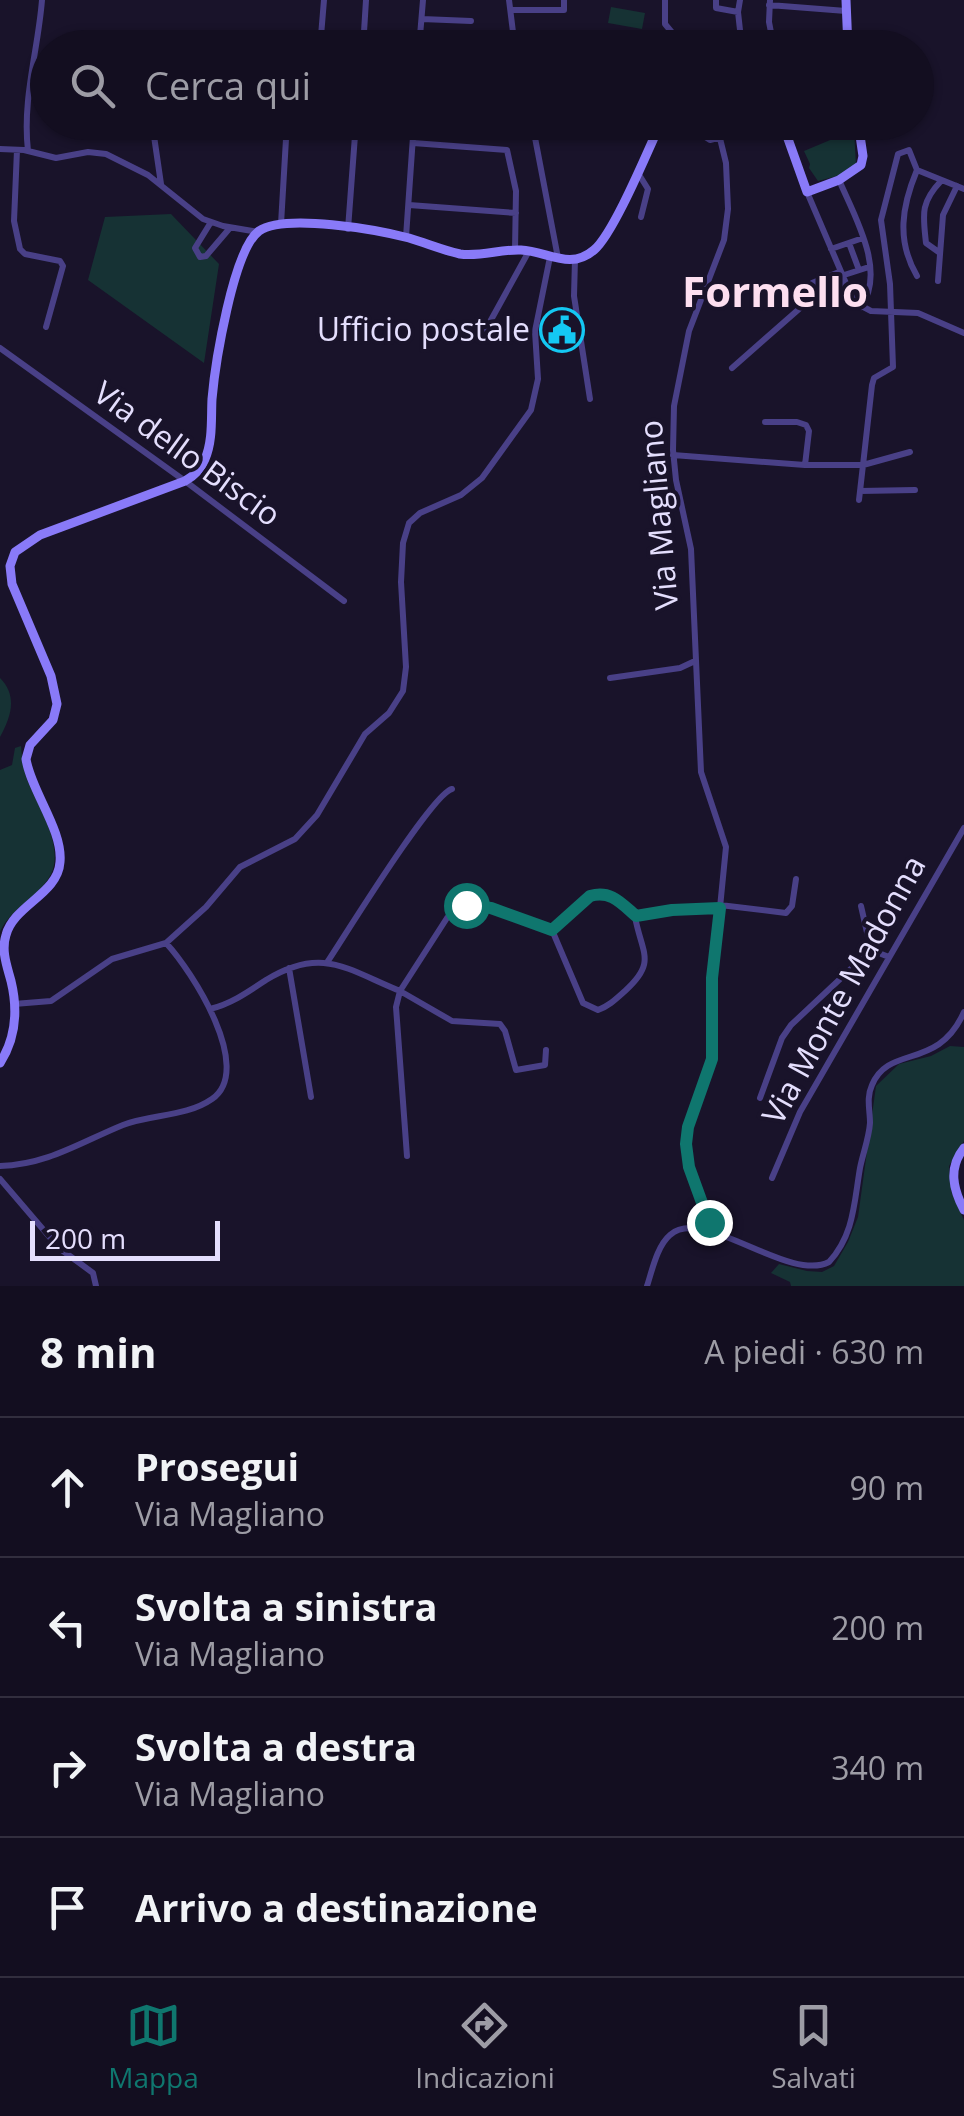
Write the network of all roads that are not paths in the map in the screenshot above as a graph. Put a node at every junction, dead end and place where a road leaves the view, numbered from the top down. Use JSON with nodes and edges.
{"nodes":[{"id":1,"x":42,"y":0,"type":"edge"},
{"id":2,"x":324,"y":0,"type":"edge"},
{"id":3,"x":366,"y":0,"type":"edge"},
{"id":4,"x":423,"y":0,"type":"edge"},
{"id":5,"x":509,"y":0,"type":"edge"},
{"id":6,"x":564,"y":0,"type":"edge"},
{"id":7,"x":665,"y":0,"type":"edge"},
{"id":8,"x":740,"y":0,"type":"edge"},
{"id":9,"x":716,"y":2,"type":"edge"},
{"id":10,"x":770,"y":2,"type":"edge"},
{"id":11,"x":846,"y":6,"type":"edge"},
{"id":12,"x":511,"y":10,"type":"junction"},
{"id":13,"x":738,"y":12,"type":"junction"},
{"id":14,"x":422,"y":19,"type":"junction"},
{"id":15,"x":472,"y":21,"type":"dead end"},
{"id":16,"x":40,"y":30,"type":"edge"},
{"id":17,"x":322,"y":30,"type":"edge"},
{"id":18,"x":364,"y":30,"type":"edge"},
{"id":19,"x":421,"y":30,"type":"edge"},
{"id":20,"x":513,"y":30,"type":"edge"},
{"id":21,"x":669,"y":30,"type":"edge"},
{"id":22,"x":741,"y":30,"type":"edge"},
{"id":23,"x":772,"y":30,"type":"edge"},
{"id":24,"x":30,"y":74,"type":"edge"},
{"id":25,"x":155,"y":140,"type":"edge"},
{"id":26,"x":285,"y":140,"type":"edge"},
{"id":27,"x":355,"y":140,"type":"edge"},
{"id":28,"x":413,"y":140,"type":"edge"},
{"id":29,"x":535,"y":140,"type":"edge"},
{"id":30,"x":653,"y":140,"type":"edge"},
{"id":31,"x":721,"y":140,"type":"edge"},
{"id":32,"x":788,"y":140,"type":"edge"},
{"id":33,"x":860,"y":140,"type":"edge"},
{"id":34,"x":413,"y":143,"type":"junction"},
{"id":35,"x":17,"y":149,"type":"junction"},
{"id":36,"x":0,"y":150,"type":"edge"},
{"id":37,"x":28,"y":150,"type":"junction"},
{"id":38,"x":917,"y":170,"type":"junction"},
{"id":39,"x":637,"y":172,"type":"junction"},
{"id":40,"x":839,"y":180,"type":"junction"},
{"id":41,"x":940,"y":180,"type":"junction"},
{"id":42,"x":161,"y":185,"type":"junction"},
{"id":43,"x":961,"y":188,"type":"edge"},
{"id":44,"x":807,"y":192,"type":"junction"},
{"id":45,"x":409,"y":205,"type":"junction"},
{"id":46,"x":516,"y":213,"type":"junction"},
{"id":47,"x":640,"y":217,"type":"dead end"},
{"id":48,"x":211,"y":222,"type":"junction"},
{"id":49,"x":280,"y":224,"type":"junction"},
{"id":50,"x":230,"y":228,"type":"junction"},
{"id":51,"x":348,"y":229,"type":"junction"},
{"id":52,"x":258,"y":232,"type":"junction"},
{"id":53,"x":406,"y":238,"type":"junction"},
{"id":54,"x":862,"y":238,"type":"junction"},
{"id":55,"x":849,"y":243,"type":"junction"},
{"id":56,"x":831,"y":249,"type":"junction"},
{"id":57,"x":515,"y":250,"type":"junction"},
{"id":58,"x":530,"y":251,"type":"junction"},
{"id":59,"x":940,"y":253,"type":"junction"},
{"id":60,"x":554,"y":258,"type":"junction"},
{"id":61,"x":576,"y":260,"type":"junction"},
{"id":62,"x":870,"y":267,"type":"junction"},
{"id":63,"x":860,"y":270,"type":"junction"},
{"id":64,"x":917,"y":276,"type":"dead end"},
{"id":65,"x":841,"y":277,"type":"junction"},
{"id":66,"x":938,"y":280,"type":"dead end"},
{"id":67,"x":861,"y":307,"type":"junction"},
{"id":68,"x":891,"y":313,"type":"junction"},
{"id":69,"x":46,"y":327,"type":"dead end"},
{"id":70,"x":486,"y":329,"type":"dead end"},
{"id":71,"x":964,"y":333,"type":"edge"},
{"id":72,"x":0,"y":348,"type":"edge"},
{"id":73,"x":732,"y":368,"type":"dead end"},
{"id":74,"x":590,"y":399,"type":"dead end"},
{"id":75,"x":765,"y":422,"type":"dead end"},
{"id":76,"x":910,"y":452,"type":"dead end"},
{"id":77,"x":673,"y":455,"type":"junction"},
{"id":78,"x":805,"y":465,"type":"junction"},
{"id":79,"x":862,"y":465,"type":"junction"},
{"id":80,"x":185,"y":481,"type":"junction"},
{"id":81,"x":914,"y":490,"type":"dead end"},
{"id":82,"x":344,"y":601,"type":"dead end"},
{"id":83,"x":696,"y":660,"type":"junction"},
{"id":84,"x":610,"y":678,"type":"dead end"},
{"id":85,"x":452,"y":789,"type":"dead end"},
{"id":86,"x":964,"y":828,"type":"edge"},
{"id":87,"x":796,"y":879,"type":"dead end"},
{"id":88,"x":720,"y":906,"type":"junction"},
{"id":89,"x":861,"y":906,"type":"dead end"},
{"id":90,"x":636,"y":916,"type":"junction"},
{"id":91,"x":552,"y":930,"type":"junction"},
{"id":92,"x":166,"y":944,"type":"junction"},
{"id":93,"x":871,"y":950,"type":"junction"},
{"id":94,"x":889,"y":958,"type":"junction"},
{"id":95,"x":328,"y":961,"type":"junction"},
{"id":96,"x":289,"y":968,"type":"junction"},
{"id":97,"x":400,"y":991,"type":"junction"},
{"id":98,"x":14,"y":1004,"type":"junction"},
{"id":99,"x":210,"y":1010,"type":"junction"},
{"id":100,"x":964,"y":1012,"type":"edge"},
{"id":101,"x":546,"y":1050,"type":"dead end"},
{"id":102,"x":0,"y":1063,"type":"edge"},
{"id":103,"x":311,"y":1098,"type":"dead end"},
{"id":104,"x":760,"y":1098,"type":"dead end"},
{"id":105,"x":964,"y":1148,"type":"edge"},
{"id":106,"x":407,"y":1156,"type":"dead end"},
{"id":107,"x":0,"y":1166,"type":"edge"},
{"id":108,"x":772,"y":1178,"type":"dead end"},
{"id":109,"x":0,"y":1179,"type":"edge"},
{"id":110,"x":964,"y":1210,"type":"edge"},
{"id":111,"x":708,"y":1232,"type":"junction"},
{"id":112,"x":96,"y":1286,"type":"edge"},
{"id":113,"x":647,"y":1286,"type":"edge"}],
"edges":[{"from":1,"to":16,"type":"street"},
{"from":2,"to":17,"type":"street"},
{"from":3,"to":18,"type":"street"},
{"from":4,"to":14,"type":"street"},
{"from":5,"to":12,"type":"street"},
{"from":6,"to":12,"type":"street"},
{"from":7,"to":21,"type":"street"},
{"from":8,"to":13,"type":"street"},
{"from":9,"to":13,"type":"street"},
{"from":10,"to":11,"type":"street"},
{"from":10,"to":23,"type":"street"},
{"from":12,"to":20,"type":"street"},
{"from":13,"to":22,"type":"street"},
{"from":14,"to":15,"type":"street"},
{"from":14,"to":19,"type":"street"},
{"from":24,"to":37,"type":"street"},
{"from":25,"to":42,"type":"street"},
{"from":26,"to":49,"type":"street"},
{"from":27,"to":51,"type":"street"},
{"from":28,"to":34,"type":"street"},
{"from":29,"to":60,"type":"street"},
{"from":30,"to":39,"type":"street"},
{"from":31,"to":77,"type":"street","name":"Via Magliano"},
{"from":32,"to":44,"type":"street"},
{"from":33,"to":40,"type":"street"},
{"from":34,"to":45,"type":"street"},
{"from":34,"to":46,"type":"street"},
{"from":35,"to":36,"type":"street"},
{"from":35,"to":37,"type":"street"},
{"from":35,"to":69,"type":"street"},
{"from":37,"to":42,"type":"street"},
{"from":38,"to":41,"type":"street"},
{"from":38,"to":64,"type":"street"},
{"from":38,"to":68,"type":"street"},
{"from":39,"to":47,"type":"street"},
{"from":39,"to":61,"type":"street"},
{"from":40,"to":44,"type":"street"},
{"from":40,"to":54,"type":"street"},
{"from":41,"to":43,"type":"street"},
{"from":41,"to":59,"type":"street"},
{"from":42,"to":48,"type":"street"},
{"from":43,"to":59,"type":"street"},
{"from":44,"to":56,"type":"street"},
{"from":45,"to":46,"type":"street"},
{"from":45,"to":53,"type":"street"},
{"from":46,"to":57,"type":"street"},
{"from":48,"to":50,"type":"street"},
{"from":48,"to":50,"type":"street"},
{"from":49,"to":51,"type":"street"},
{"from":49,"to":52,"type":"street"},
{"from":50,"to":52,"type":"street"},
{"from":51,"to":53,"type":"street"},
{"from":52,"to":80,"type":"street"},
{"from":53,"to":57,"type":"street"},
{"from":54,"to":55,"type":"street"},
{"from":54,"to":62,"type":"street"},
{"from":55,"to":56,"type":"street"},
{"from":55,"to":63,"type":"street"},
{"from":56,"to":65,"type":"street"},
{"from":57,"to":58,"type":"street"},
{"from":58,"to":60,"type":"street"},
{"from":58,"to":70,"type":"street"},
{"from":59,"to":66,"type":"street"},
{"from":60,"to":61,"type":"street"},
{"from":60,"to":92,"type":"street"},
{"from":61,"to":74,"type":"street"},
{"from":62,"to":63,"type":"street"},
{"from":62,"to":67,"type":"street"},
{"from":63,"to":65,"type":"street"},
{"from":65,"to":67,"type":"street"},
{"from":65,"to":73,"type":"street"},
{"from":67,"to":68,"type":"street"},
{"from":68,"to":71,"type":"street"},
{"from":68,"to":79,"type":"street"},
{"from":72,"to":80,"type":"street","name":"Via dello Biscio"},
{"from":75,"to":78,"type":"street"},
{"from":76,"to":79,"type":"street"},
{"from":77,"to":78,"type":"street"},
{"from":77,"to":83,"type":"street","name":"Via Magliano"},
{"from":78,"to":79,"type":"street"},
{"from":79,"to":81,"type":"street"},
{"from":80,"to":82,"type":"street","name":"Via dello Biscio"},
{"from":80,"to":98,"type":"street"},
{"from":83,"to":84,"type":"street"},
{"from":83,"to":88,"type":"street","name":"Via Magliano"},
{"from":85,"to":95,"type":"street"},
{"from":86,"to":94,"type":"street","name":"Via Monte Madonna"},
{"from":87,"to":88,"type":"street"},
{"from":88,"to":90,"type":"street"},
{"from":88,"to":111,"type":"street","name":"Via Magliano"},
{"from":89,"to":93,"type":"street"},
{"from":90,"to":91,"type":"street"},
{"from":90,"to":91,"type":"street"},
{"from":91,"to":97,"type":"street"},
{"from":92,"to":98,"type":"street"},
{"from":92,"to":99,"type":"street"},
{"from":93,"to":94,"type":"street"},
{"from":93,"to":104,"type":"street"},
{"from":94,"to":108,"type":"street","name":"Via Monte Madonna"},
{"from":95,"to":96,"type":"street"},
{"from":95,"to":97,"type":"street"},
{"from":96,"to":99,"type":"street"},
{"from":96,"to":103,"type":"street"},
{"from":97,"to":101,"type":"street"},
{"from":97,"to":106,"type":"street"},
{"from":98,"to":102,"type":"street"},
{"from":99,"to":107,"type":"street"},
{"from":100,"to":111,"type":"street"},
{"from":105,"to":110,"type":"street"},
{"from":109,"to":112,"type":"street"},
{"from":111,"to":113,"type":"street"}]}
